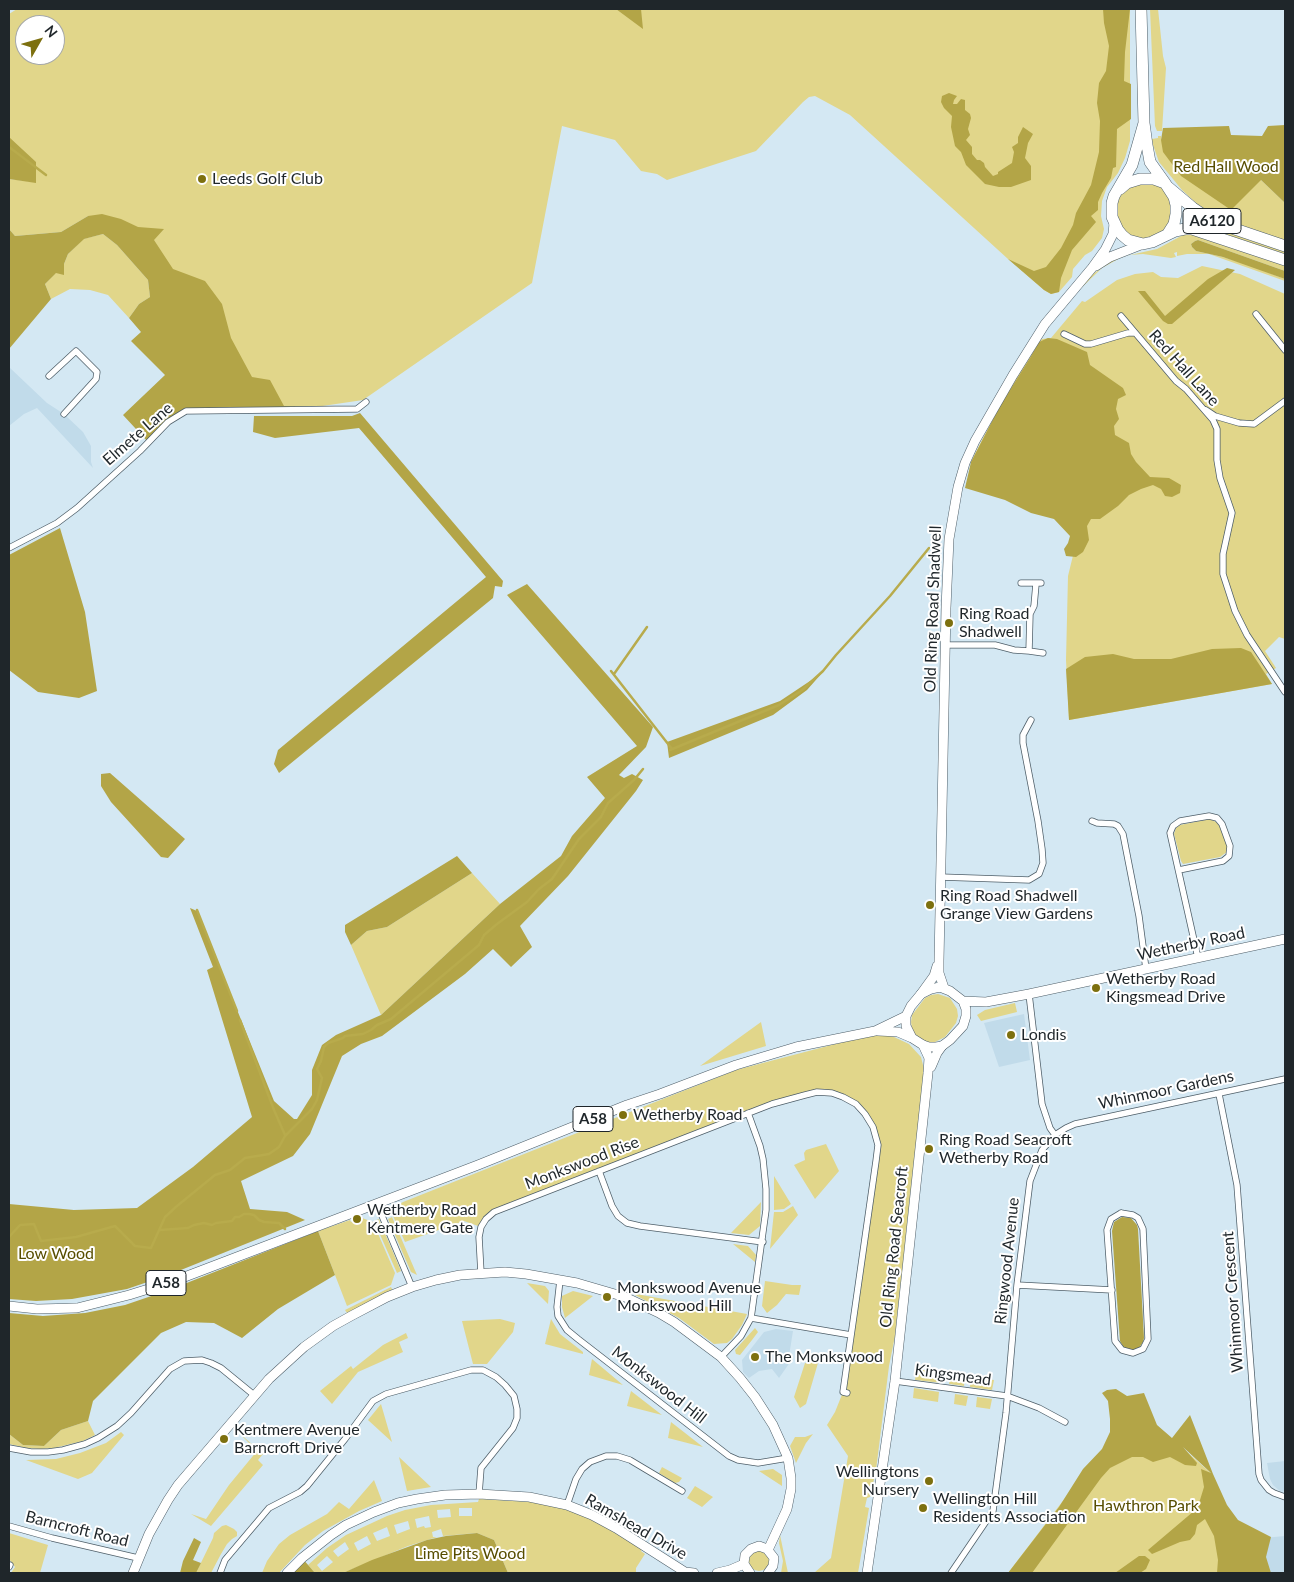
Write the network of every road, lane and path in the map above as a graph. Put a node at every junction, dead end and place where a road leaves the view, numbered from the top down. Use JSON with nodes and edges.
{"nodes":[{"id":1,"x":1141,"y":9,"type":"edge"},
{"id":2,"x":1144,"y":123,"type":"junction"},
{"id":3,"x":1166,"y":185,"type":"junction"},
{"id":4,"x":1117,"y":192,"type":"junction"},
{"id":5,"x":1114,"y":223,"type":"junction"},
{"id":6,"x":1166,"y":237,"type":"junction"},
{"id":7,"x":1143,"y":244,"type":"junction"},
{"id":8,"x":1285,"y":246,"type":"edge"},
{"id":9,"x":1285,"y":260,"type":"edge"},
{"id":10,"x":1092,"y":268,"type":"junction"},
{"id":11,"x":1256,"y":314,"type":"dead end"},
{"id":12,"x":1121,"y":316,"type":"dead end"},
{"id":13,"x":1135,"y":333,"type":"junction"},
{"id":14,"x":1064,"y":334,"type":"dead end"},
{"id":15,"x":1285,"y":350,"type":"edge"},
{"id":16,"x":49,"y":376,"type":"dead end"},
{"id":17,"x":366,"y":402,"type":"dead end"},
{"id":18,"x":1285,"y":402,"type":"edge"},
{"id":19,"x":1202,"y":408,"type":"junction"},
{"id":20,"x":64,"y":414,"type":"dead end"},
{"id":21,"x":9,"y":548,"type":"edge"},
{"id":22,"x":1021,"y":583,"type":"dead end"},
{"id":23,"x":946,"y":645,"type":"junction"},
{"id":24,"x":1029,"y":651,"type":"junction"},
{"id":25,"x":1044,"y":653,"type":"dead end"},
{"id":26,"x":1285,"y":692,"type":"edge"},
{"id":27,"x":1031,"y":720,"type":"dead end"},
{"id":28,"x":1092,"y":821,"type":"dead end"},
{"id":29,"x":1178,"y":870,"type":"junction"},
{"id":30,"x":940,"y":877,"type":"junction"},
{"id":31,"x":1285,"y":939,"type":"edge"},
{"id":32,"x":1198,"y":958,"type":"junction"},
{"id":33,"x":939,"y":961,"type":"junction"},
{"id":34,"x":1146,"y":969,"type":"junction"},
{"id":35,"x":944,"y":988,"type":"junction"},
{"id":36,"x":921,"y":994,"type":"junction"},
{"id":37,"x":1029,"y":994,"type":"junction"},
{"id":38,"x":963,"y":1001,"type":"junction"},
{"id":39,"x":986,"y":1002,"type":"junction"},
{"id":40,"x":906,"y":1016,"type":"junction"},
{"id":41,"x":965,"y":1019,"type":"junction"},
{"id":42,"x":875,"y":1031,"type":"junction"},
{"id":43,"x":912,"y":1038,"type":"junction"},
{"id":44,"x":923,"y":1045,"type":"junction"},
{"id":45,"x":942,"y":1046,"type":"junction"},
{"id":46,"x":928,"y":1073,"type":"junction"},
{"id":47,"x":1285,"y":1079,"type":"edge"},
{"id":48,"x":1219,"y":1094,"type":"junction"},
{"id":49,"x":748,"y":1113,"type":"junction"},
{"id":50,"x":1055,"y":1135,"type":"junction"},
{"id":51,"x":599,"y":1171,"type":"junction"},
{"id":52,"x":378,"y":1204,"type":"junction"},
{"id":53,"x":762,"y":1242,"type":"junction"},
{"id":54,"x":481,"y":1273,"type":"junction"},
{"id":55,"x":560,"y":1280,"type":"junction"},
{"id":56,"x":1017,"y":1285,"type":"junction"},
{"id":57,"x":412,"y":1288,"type":"junction"},
{"id":58,"x":1112,"y":1290,"type":"junction"},
{"id":59,"x":9,"y":1306,"type":"edge"},
{"id":60,"x":751,"y":1318,"type":"junction"},
{"id":61,"x":851,"y":1335,"type":"junction"},
{"id":62,"x":721,"y":1357,"type":"junction"},
{"id":63,"x":895,"y":1381,"type":"junction"},
{"id":64,"x":847,"y":1393,"type":"dead end"},
{"id":65,"x":254,"y":1395,"type":"junction"},
{"id":66,"x":1007,"y":1396,"type":"junction"},
{"id":67,"x":1065,"y":1422,"type":"dead end"},
{"id":68,"x":9,"y":1448,"type":"edge"},
{"id":69,"x":788,"y":1458,"type":"junction"},
{"id":70,"x":682,"y":1491,"type":"dead end"},
{"id":71,"x":479,"y":1494,"type":"junction"},
{"id":72,"x":1285,"y":1497,"type":"edge"},
{"id":73,"x":567,"y":1505,"type":"junction"},
{"id":74,"x":9,"y":1526,"type":"edge"},
{"id":75,"x":768,"y":1550,"type":"junction"},
{"id":76,"x":138,"y":1558,"type":"junction"},
{"id":77,"x":744,"y":1564,"type":"junction"},
{"id":78,"x":684,"y":1572,"type":"edge"},
{"id":79,"x":771,"y":1572,"type":"edge"},
{"id":80,"x":133,"y":1573,"type":"edge"},
{"id":81,"x":220,"y":1573,"type":"edge"},
{"id":82,"x":288,"y":1573,"type":"edge"},
{"id":83,"x":694,"y":1573,"type":"edge"},
{"id":84,"x":717,"y":1573,"type":"edge"},
{"id":85,"x":750,"y":1573,"type":"edge"},
{"id":86,"x":867,"y":1573,"type":"edge"},
{"id":87,"x":951,"y":1573,"type":"edge"}],
"edges":[{"from":1,"to":2,"type":"highway","number":"A6120"},
{"from":2,"to":3,"type":"highway","number":"A6120"},
{"from":2,"to":4,"type":"highway","number":"A6120"},
{"from":3,"to":4,"type":"highway"},
{"from":3,"to":6,"type":"highway"},
{"from":3,"to":8,"type":"highway","number":"A6120"},
{"from":4,"to":5,"type":"highway"},
{"from":5,"to":7,"type":"highway"},
{"from":5,"to":10,"type":"main road","name":"Old Ring Road Shadwell"},
{"from":6,"to":7,"type":"highway"},
{"from":6,"to":9,"type":"highway","number":"A6120"},
{"from":7,"to":10,"type":"main road","name":"Old Ring Road Shadwell"},
{"from":10,"to":23,"type":"main road","name":"Old Ring Road Shadwell"},
{"from":11,"to":15,"type":"street"},
{"from":12,"to":13,"type":"street","name":"Red Hall Lane"},
{"from":13,"to":14,"type":"street"},
{"from":13,"to":19,"type":"street","name":"Red Hall Lane"},
{"from":16,"to":20,"type":"street"},
{"from":17,"to":21,"type":"street","name":"Elmete Lane"},
{"from":18,"to":19,"type":"street"},
{"from":19,"to":26,"type":"street","name":"Red Hall Lane"},
{"from":22,"to":24,"type":"street"},
{"from":23,"to":24,"type":"street"},
{"from":23,"to":30,"type":"main road","name":"Old Ring Road Shadwell"},
{"from":24,"to":25,"type":"street"},
{"from":27,"to":30,"type":"street"},
{"from":28,"to":34,"type":"street"},
{"from":29,"to":29,"type":"street"},
{"from":29,"to":32,"type":"street"},
{"from":30,"to":33,"type":"main road","name":"Old Ring Road Shadwell"},
{"from":31,"to":32,"type":"main road","name":"Wetherby Road"},
{"from":32,"to":34,"type":"main road","name":"Wetherby Road"},
{"from":33,"to":35,"type":"main road","name":"Old Ring Road Shadwell"},
{"from":33,"to":36,"type":"main road","name":"Old Ring Road Shadwell"},
{"from":34,"to":37,"type":"main road","name":"Wetherby Road"},
{"from":35,"to":36,"type":"main road"},
{"from":35,"to":38,"type":"main road"},
{"from":36,"to":40,"type":"main road"},
{"from":37,"to":39,"type":"main road","name":"Wetherby Road"},
{"from":37,"to":50,"type":"street"},
{"from":38,"to":39,"type":"main road","name":"Wetherby Road"},
{"from":38,"to":41,"type":"main road"},
{"from":39,"to":41,"type":"main road"},
{"from":40,"to":42,"type":"main road","number":"A58"},
{"from":40,"to":43,"type":"main road"},
{"from":41,"to":45,"type":"main road"},
{"from":42,"to":43,"type":"main road","number":"A58"},
{"from":42,"to":52,"type":"main road","number":"A58"},
{"from":43,"to":44,"type":"main road","number":"A58"},
{"from":44,"to":45,"type":"main road","number":"A58"},
{"from":44,"to":46,"type":"main road","name":"Old Ring Road Seacroft"},
{"from":45,"to":46,"type":"main road","name":"Old Ring Road Seacroft"},
{"from":46,"to":63,"type":"main road","name":"Old Ring Road Seacroft"},
{"from":47,"to":48,"type":"street","name":"Whinmoor Gardens"},
{"from":48,"to":50,"type":"street","name":"Whinmoor Gardens"},
{"from":48,"to":72,"type":"street","name":"Whinmoor Crescent"},
{"from":49,"to":51,"type":"street","name":"Monkswood Rise"},
{"from":49,"to":53,"type":"street"},
{"from":49,"to":61,"type":"street","name":"Monkswood Rise"},
{"from":50,"to":56,"type":"street","name":"Ringwood Avenue"},
{"from":51,"to":53,"type":"street"},
{"from":51,"to":54,"type":"street","name":"Monkswood Rise"},
{"from":52,"to":57,"type":"street"},
{"from":52,"to":59,"type":"main road","number":"A58"},
{"from":53,"to":60,"type":"street"},
{"from":54,"to":55,"type":"main road"},
{"from":54,"to":57,"type":"main road"},
{"from":55,"to":62,"type":"main road"},
{"from":55,"to":69,"type":"street","name":"Monkswood Hill"},
{"from":56,"to":58,"type":"street"},
{"from":56,"to":66,"type":"street","name":"Ringwood Avenue"},
{"from":57,"to":65,"type":"main road"},
{"from":58,"to":58,"type":"street"},
{"from":60,"to":61,"type":"street"},
{"from":60,"to":62,"type":"street"},
{"from":61,"to":64,"type":"street","name":"Monkswood Rise"},
{"from":62,"to":69,"type":"main road"},
{"from":63,"to":66,"type":"street","name":"Kingsmead"},
{"from":63,"to":86,"type":"main road","name":"Old Ring Road Seacroft"},
{"from":65,"to":68,"type":"street"},
{"from":65,"to":76,"type":"main road"},
{"from":66,"to":67,"type":"street","name":"Kingsmead"},
{"from":66,"to":87,"type":"street","name":"Ringwood Avenue"},
{"from":69,"to":75,"type":"main road"},
{"from":70,"to":73,"type":"street"},
{"from":71,"to":73,"type":"main road","name":"Ramshead Drive"},
{"from":71,"to":81,"type":"street"},
{"from":71,"to":82,"type":"main road","name":"Ramshead Drive"},
{"from":73,"to":78,"type":"main road","name":"Ramshead Drive"},
{"from":74,"to":76,"type":"street","name":"Barncroft Road"},
{"from":75,"to":77,"type":"main road"},
{"from":75,"to":79,"type":"main road"},
{"from":76,"to":80,"type":"main road"},
{"from":77,"to":84,"type":"main road"},
{"from":77,"to":85,"type":"main road"},
{"from":78,"to":83,"type":"main road","name":"Ramshead Drive"}]}
